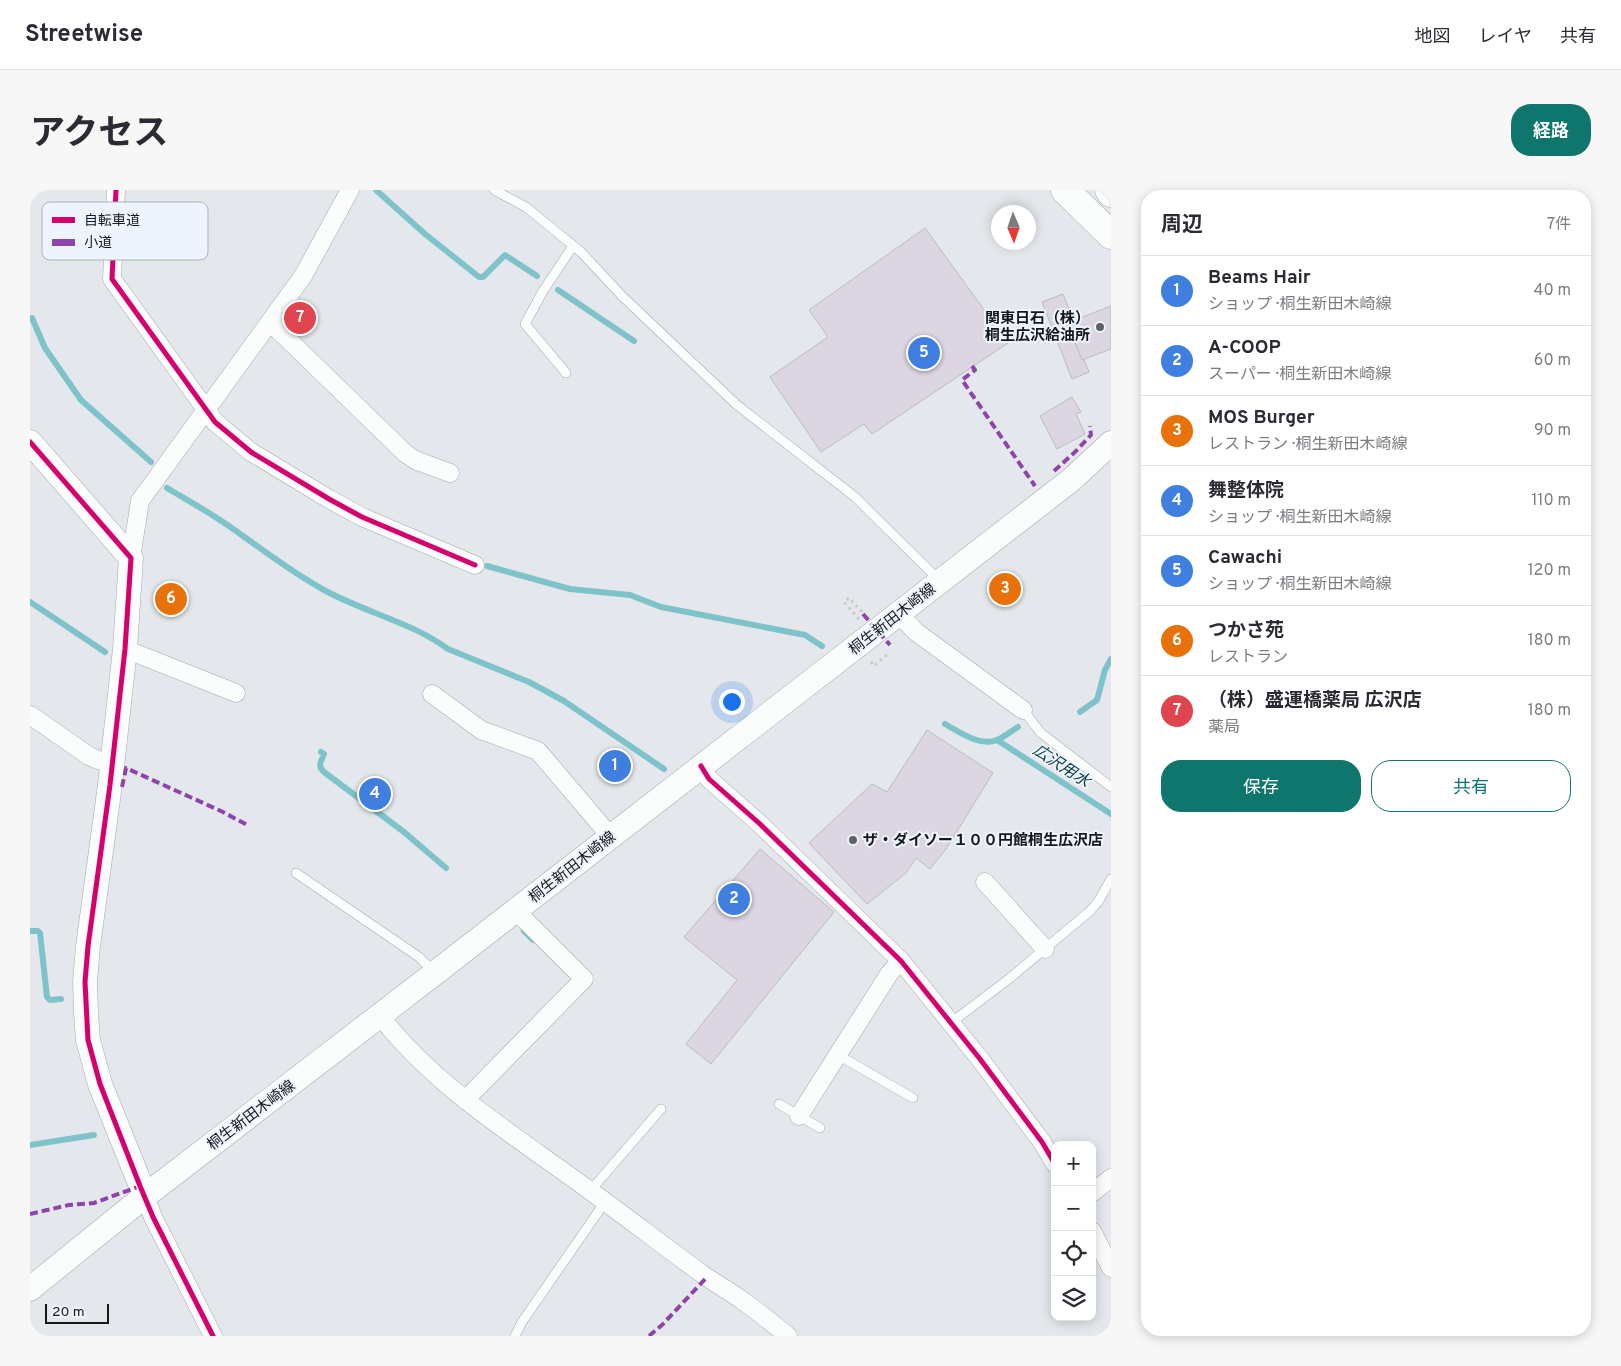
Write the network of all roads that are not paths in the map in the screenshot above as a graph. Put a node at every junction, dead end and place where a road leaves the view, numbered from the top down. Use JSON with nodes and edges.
{"nodes":[{"id":1,"x":350,"y":190,"type":"edge"},
{"id":2,"x":494,"y":190,"type":"edge"},
{"id":3,"x":1065,"y":190,"type":"edge"},
{"id":4,"x":1111,"y":235,"type":"edge"},
{"id":5,"x":573,"y":246,"type":"junction"},
{"id":6,"x":113,"y":260,"type":"edge"},
{"id":7,"x":270,"y":322,"type":"junction"},
{"id":8,"x":566,"y":373,"type":"dead end"},
{"id":9,"x":206,"y":410,"type":"junction"},
{"id":10,"x":30,"y":442,"type":"edge"},
{"id":11,"x":1111,"y":443,"type":"edge"},
{"id":12,"x":450,"y":474,"type":"dead end"},
{"id":13,"x":131,"y":558,"type":"junction"},
{"id":14,"x":475,"y":565,"type":"dead end"},
{"id":15,"x":940,"y":582,"type":"junction"},
{"id":16,"x":899,"y":614,"type":"junction"},
{"id":17,"x":125,"y":649,"type":"junction"},
{"id":18,"x":236,"y":693,"type":"dead end"},
{"id":19,"x":432,"y":694,"type":"dead end"},
{"id":20,"x":1023,"y":710,"type":"joint"},
{"id":21,"x":30,"y":715,"type":"edge"},
{"id":22,"x":112,"y":763,"type":"junction"},
{"id":23,"x":701,"y":766,"type":"junction"},
{"id":24,"x":1111,"y":787,"type":"edge"},
{"id":25,"x":611,"y":837,"type":"junction"},
{"id":26,"x":296,"y":873,"type":"dead end"},
{"id":27,"x":1111,"y":879,"type":"edge"},
{"id":28,"x":985,"y":882,"type":"dead end"},
{"id":29,"x":515,"y":911,"type":"junction"},
{"id":30,"x":1045,"y":949,"type":"junction"},
{"id":31,"x":901,"y":961,"type":"junction"},
{"id":32,"x":435,"y":973,"type":"junction"},
{"id":33,"x":380,"y":1016,"type":"junction"},
{"id":34,"x":952,"y":1022,"type":"junction"},
{"id":35,"x":838,"y":1055,"type":"junction"},
{"id":36,"x":912,"y":1098,"type":"dead end"},
{"id":37,"x":466,"y":1100,"type":"junction"},
{"id":38,"x":779,"y":1104,"type":"dead end"},
{"id":39,"x":661,"y":1109,"type":"dead end"},
{"id":40,"x":799,"y":1116,"type":"junction"},
{"id":41,"x":820,"y":1128,"type":"dead end"},
{"id":42,"x":1051,"y":1157,"type":"edge"},
{"id":43,"x":1111,"y":1178,"type":"edge"},
{"id":44,"x":1096,"y":1190,"type":"edge"},
{"id":45,"x":590,"y":1191,"type":"junction"},
{"id":46,"x":145,"y":1196,"type":"junction"},
{"id":47,"x":605,"y":1202,"type":"junction"},
{"id":48,"x":1096,"y":1239,"type":"edge"},
{"id":49,"x":1111,"y":1268,"type":"edge"},
{"id":50,"x":30,"y":1289,"type":"edge"},
{"id":51,"x":213,"y":1336,"type":"edge"},
{"id":52,"x":515,"y":1336,"type":"edge"},
{"id":53,"x":788,"y":1336,"type":"edge"}],
"edges":[{"from":1,"to":7,"type":"street"},
{"from":2,"to":5,"type":"lane"},
{"from":3,"to":4,"type":"highway"},
{"from":5,"to":8,"type":"lane"},
{"from":5,"to":15,"type":"lane"},
{"from":6,"to":9,"type":"street"},
{"from":7,"to":9,"type":"street"},
{"from":7,"to":12,"type":"street"},
{"from":9,"to":13,"type":"street"},
{"from":9,"to":14,"type":"street"},
{"from":10,"to":13,"type":"main road"},
{"from":11,"to":15,"type":"main road","name":"桐生新田木崎線"},
{"from":13,"to":17,"type":"main road"},
{"from":15,"to":16,"type":"main road","name":"桐生新田木崎線"},
{"from":16,"to":20,"type":"street"},
{"from":16,"to":23,"type":"main road","name":"桐生新田木崎線"},
{"from":17,"to":18,"type":"street"},
{"from":17,"to":22,"type":"main road"},
{"from":19,"to":25,"type":"street"},
{"from":20,"to":24,"type":"lane"},
{"from":21,"to":22,"type":"street"},
{"from":22,"to":46,"type":"main road"},
{"from":23,"to":25,"type":"main road","name":"桐生新田木崎線"},
{"from":23,"to":31,"type":"street"},
{"from":25,"to":29,"type":"main road","name":"桐生新田木崎線"},
{"from":26,"to":32,"type":"lane"},
{"from":27,"to":30,"type":"lane"},
{"from":28,"to":30,"type":"street"},
{"from":29,"to":32,"type":"main road","name":"桐生新田木崎線"},
{"from":29,"to":37,"type":"street"},
{"from":30,"to":34,"type":"lane"},
{"from":31,"to":34,"type":"street"},
{"from":31,"to":35,"type":"street"},
{"from":32,"to":33,"type":"main road","name":"桐生新田木崎線"},
{"from":33,"to":37,"type":"street"},
{"from":33,"to":46,"type":"main road","name":"桐生新田木崎線"},
{"from":34,"to":42,"type":"street"},
{"from":35,"to":36,"type":"lane"},
{"from":35,"to":40,"type":"street"},
{"from":37,"to":45,"type":"street"},
{"from":38,"to":40,"type":"lane"},
{"from":39,"to":45,"type":"lane"},
{"from":40,"to":41,"type":"lane"},
{"from":43,"to":44,"type":"street"},
{"from":45,"to":47,"type":"street"},
{"from":46,"to":50,"type":"main road","name":"桐生新田木崎線"},
{"from":46,"to":51,"type":"street"},
{"from":47,"to":52,"type":"lane"},
{"from":47,"to":53,"type":"street"},
{"from":48,"to":49,"type":"street"}]}
